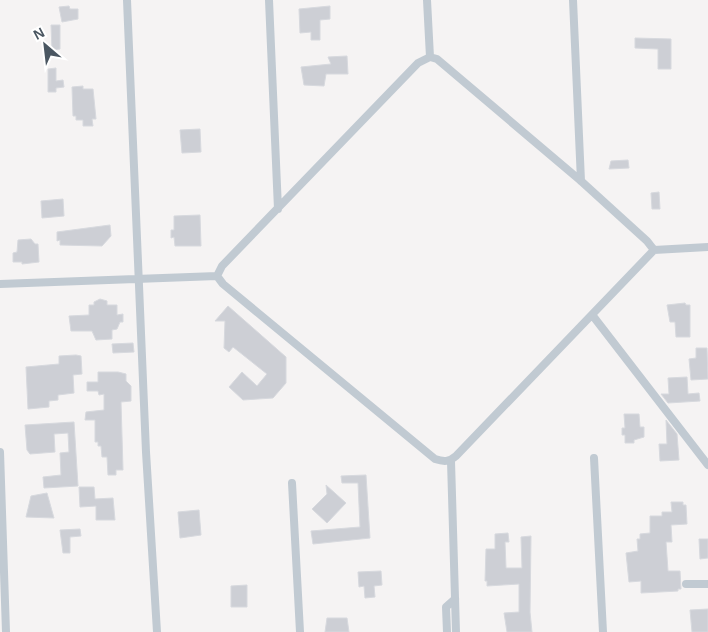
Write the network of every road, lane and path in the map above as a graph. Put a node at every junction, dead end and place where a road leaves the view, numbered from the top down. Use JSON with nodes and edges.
{"nodes":[{"id":1,"x":127,"y":0,"type":"edge"},
{"id":2,"x":269,"y":0,"type":"edge"},
{"id":3,"x":427,"y":0,"type":"edge"},
{"id":4,"x":573,"y":0,"type":"edge"},
{"id":5,"x":430,"y":57,"type":"junction"},
{"id":6,"x":581,"y":181,"type":"junction"},
{"id":7,"x":278,"y":208,"type":"junction"},
{"id":8,"x":708,"y":247,"type":"edge"},
{"id":9,"x":654,"y":250,"type":"junction"},
{"id":10,"x":217,"y":276,"type":"junction"},
{"id":11,"x":139,"y":278,"type":"junction"},
{"id":12,"x":0,"y":284,"type":"edge"},
{"id":13,"x":593,"y":316,"type":"junction"},
{"id":14,"x":0,"y":452,"type":"edge"},
{"id":15,"x":594,"y":458,"type":"dead end"},
{"id":16,"x":451,"y":461,"type":"junction"},
{"id":17,"x":708,"y":465,"type":"edge"},
{"id":18,"x":292,"y":483,"type":"dead end"},
{"id":19,"x":686,"y":584,"type":"dead end"},
{"id":20,"x":708,"y":584,"type":"edge"},
{"id":21,"x":455,"y":598,"type":"junction"},
{"id":22,"x":6,"y":632,"type":"edge"},
{"id":23,"x":158,"y":632,"type":"edge"},
{"id":24,"x":300,"y":632,"type":"edge"},
{"id":25,"x":447,"y":632,"type":"edge"},
{"id":26,"x":456,"y":632,"type":"edge"},
{"id":27,"x":603,"y":632,"type":"edge"}],
"edges":[{"from":1,"to":11,"type":"street"},
{"from":2,"to":7,"type":"street"},
{"from":3,"to":5,"type":"street"},
{"from":4,"to":6,"type":"street"},
{"from":5,"to":6,"type":"street"},
{"from":5,"to":7,"type":"street"},
{"from":6,"to":9,"type":"street"},
{"from":7,"to":10,"type":"street"},
{"from":8,"to":9,"type":"street"},
{"from":9,"to":13,"type":"street"},
{"from":10,"to":11,"type":"street"},
{"from":10,"to":16,"type":"street"},
{"from":11,"to":12,"type":"street"},
{"from":11,"to":23,"type":"street"},
{"from":13,"to":16,"type":"street"},
{"from":13,"to":17,"type":"street"},
{"from":14,"to":22,"type":"street"},
{"from":15,"to":27,"type":"street"},
{"from":16,"to":21,"type":"street"},
{"from":18,"to":24,"type":"street"},
{"from":19,"to":20,"type":"street"},
{"from":21,"to":25,"type":"street"},
{"from":21,"to":26,"type":"street"}]}
